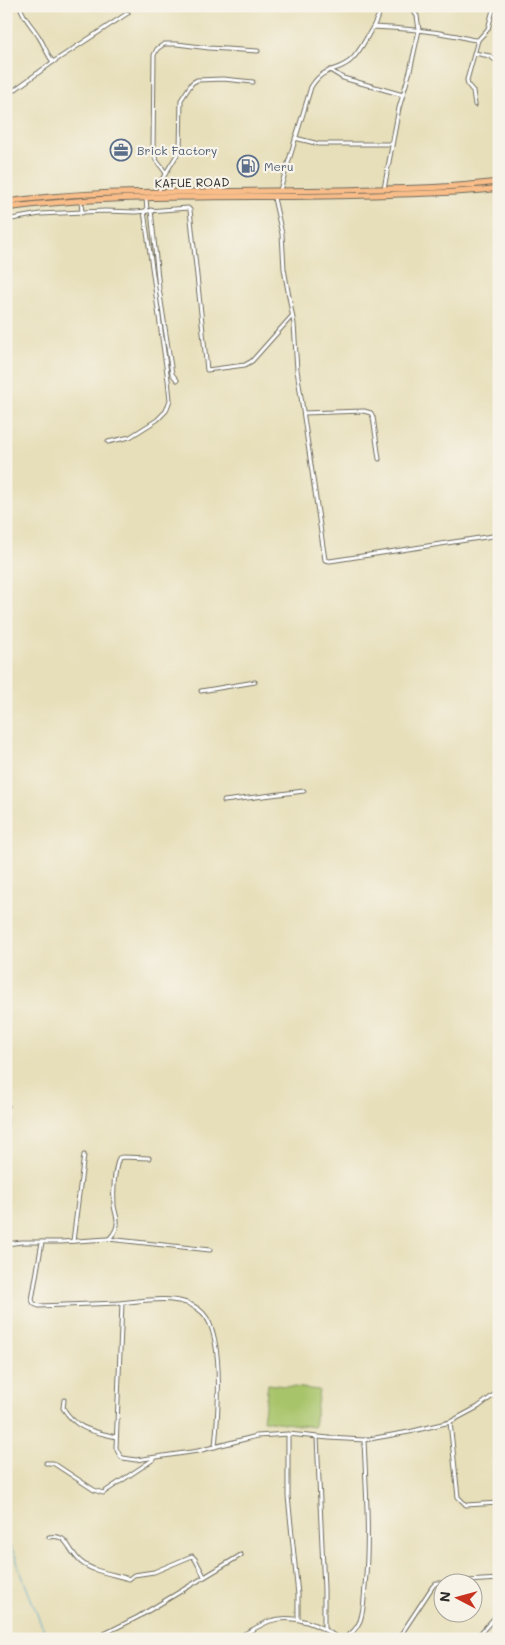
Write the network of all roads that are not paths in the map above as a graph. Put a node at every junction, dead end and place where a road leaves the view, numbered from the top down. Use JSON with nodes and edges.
{"nodes":[{"id":1,"x":20,"y":6,"type":"edge"},
{"id":2,"x":384,"y":6,"type":"edge"},
{"id":3,"x":410,"y":6,"type":"edge"},
{"id":4,"x":494,"y":6,"type":"edge"},
{"id":5,"x":128,"y":13,"type":"dead end"},
{"id":6,"x":373,"y":28,"type":"junction"},
{"id":7,"x":419,"y":30,"type":"junction"},
{"id":8,"x":478,"y":40,"type":"junction"},
{"id":9,"x":258,"y":51,"type":"dead end"},
{"id":10,"x":474,"y":53,"type":"junction"},
{"id":11,"x":53,"y":62,"type":"junction"},
{"id":12,"x":499,"y":63,"type":"edge"},
{"id":13,"x":329,"y":70,"type":"junction"},
{"id":14,"x":253,"y":82,"type":"dead end"},
{"id":15,"x":403,"y":95,"type":"junction"},
{"id":16,"x":6,"y":96,"type":"edge"},
{"id":17,"x":475,"y":105,"type":"dead end"},
{"id":18,"x":296,"y":138,"type":"junction"},
{"id":19,"x":392,"y":144,"type":"junction"},
{"id":20,"x":166,"y":173,"type":"junction"},
{"id":21,"x":499,"y":182,"type":"edge"},
{"id":22,"x":499,"y":188,"type":"edge"},
{"id":23,"x":384,"y":189,"type":"junction"},
{"id":24,"x":280,"y":191,"type":"junction"},
{"id":25,"x":159,"y":192,"type":"junction"},
{"id":26,"x":146,"y":198,"type":"junction"},
{"id":27,"x":274,"y":198,"type":"junction"},
{"id":28,"x":82,"y":200,"type":"junction"},
{"id":29,"x":6,"y":202,"type":"edge"},
{"id":30,"x":6,"y":208,"type":"edge"},
{"id":31,"x":147,"y":211,"type":"junction"},
{"id":32,"x":82,"y":213,"type":"junction"},
{"id":33,"x":6,"y":220,"type":"edge"},
{"id":34,"x":292,"y":316,"type":"junction"},
{"id":35,"x":178,"y":380,"type":"dead end"},
{"id":36,"x":304,"y":413,"type":"junction"},
{"id":37,"x":108,"y":442,"type":"dead end"},
{"id":38,"x":379,"y":459,"type":"dead end"},
{"id":39,"x":499,"y":535,"type":"edge"},
{"id":40,"x":255,"y":682,"type":"dead end"},
{"id":41,"x":201,"y":691,"type":"dead end"},
{"id":42,"x":304,"y":791,"type":"dead end"},
{"id":43,"x":224,"y":801,"type":"dead end"},
{"id":44,"x":6,"y":1118,"type":"edge"},
{"id":45,"x":6,"y":1126,"type":"edge"},
{"id":46,"x":84,"y":1155,"type":"dead end"},
{"id":47,"x":148,"y":1158,"type":"dead end"},
{"id":48,"x":108,"y":1239,"type":"junction"},
{"id":49,"x":73,"y":1241,"type":"junction"},
{"id":50,"x":42,"y":1242,"type":"junction"},
{"id":51,"x":6,"y":1244,"type":"edge"},
{"id":52,"x":210,"y":1250,"type":"dead end"},
{"id":53,"x":122,"y":1303,"type":"junction"},
{"id":54,"x":499,"y":1392,"type":"edge"},
{"id":55,"x":64,"y":1400,"type":"dead end"},
{"id":56,"x":450,"y":1422,"type":"junction"},
{"id":57,"x":288,"y":1434,"type":"junction"},
{"id":58,"x":116,"y":1437,"type":"junction"},
{"id":59,"x":317,"y":1437,"type":"junction"},
{"id":60,"x":364,"y":1440,"type":"junction"},
{"id":61,"x":215,"y":1447,"type":"junction"},
{"id":62,"x":157,"y":1458,"type":"junction"},
{"id":63,"x":46,"y":1463,"type":"dead end"},
{"id":64,"x":499,"y":1503,"type":"edge"},
{"id":65,"x":49,"y":1537,"type":"dead end"},
{"id":66,"x":241,"y":1555,"type":"dead end"},
{"id":67,"x":204,"y":1576,"type":"junction"},
{"id":68,"x":499,"y":1579,"type":"edge"},
{"id":69,"x":482,"y":1580,"type":"edge"},
{"id":70,"x":432,"y":1587,"type":"edge"},
{"id":71,"x":499,"y":1613,"type":"edge"},
{"id":72,"x":298,"y":1619,"type":"junction"},
{"id":73,"x":324,"y":1630,"type":"junction"},
{"id":74,"x":242,"y":1635,"type":"dead end"},
{"id":75,"x":350,"y":1635,"type":"junction"},
{"id":76,"x":98,"y":1639,"type":"edge"},
{"id":77,"x":340,"y":1639,"type":"edge"},
{"id":78,"x":356,"y":1639,"type":"edge"},
{"id":79,"x":398,"y":1639,"type":"edge"},
{"id":80,"x":475,"y":1639,"type":"edge"}],
"edges":[{"from":1,"to":11,"type":"street"},
{"from":2,"to":6,"type":"street"},
{"from":3,"to":7,"type":"street"},
{"from":4,"to":8,"type":"street"},
{"from":5,"to":11,"type":"street"},
{"from":6,"to":7,"type":"street"},
{"from":6,"to":13,"type":"street"},
{"from":7,"to":8,"type":"street"},
{"from":7,"to":15,"type":"street"},
{"from":8,"to":10,"type":"street"},
{"from":9,"to":20,"type":"street"},
{"from":10,"to":12,"type":"street"},
{"from":10,"to":17,"type":"street"},
{"from":11,"to":16,"type":"street"},
{"from":13,"to":15,"type":"street"},
{"from":13,"to":18,"type":"street"},
{"from":14,"to":20,"type":"street"},
{"from":15,"to":19,"type":"street"},
{"from":18,"to":19,"type":"street"},
{"from":18,"to":24,"type":"street"},
{"from":19,"to":23,"type":"street"},
{"from":20,"to":25,"type":"street"},
{"from":21,"to":23,"type":"highway","name":"KAFUE ROAD"},
{"from":22,"to":27,"type":"highway","name":"KAFUE ROAD"},
{"from":23,"to":24,"type":"highway","name":"KAFUE ROAD"},
{"from":24,"to":25,"type":"highway","name":"KAFUE ROAD"},
{"from":25,"to":29,"type":"highway","name":"KAFUE ROAD"},
{"from":26,"to":27,"type":"highway","name":"KAFUE ROAD"},
{"from":26,"to":28,"type":"highway","name":"KAFUE ROAD"},
{"from":26,"to":31,"type":"street"},
{"from":27,"to":34,"type":"street"},
{"from":28,"to":30,"type":"highway","name":"KAFUE ROAD"},
{"from":28,"to":32,"type":"street"},
{"from":31,"to":32,"type":"street"},
{"from":31,"to":34,"type":"street"},
{"from":31,"to":35,"type":"street"},
{"from":31,"to":37,"type":"street"},
{"from":32,"to":33,"type":"street"},
{"from":34,"to":36,"type":"street"},
{"from":36,"to":38,"type":"street"},
{"from":36,"to":39,"type":"street"},
{"from":40,"to":41,"type":"street"},
{"from":42,"to":43,"type":"street"},
{"from":44,"to":45,"type":"street"},
{"from":46,"to":49,"type":"street"},
{"from":47,"to":48,"type":"street"},
{"from":48,"to":49,"type":"street"},
{"from":48,"to":52,"type":"street"},
{"from":49,"to":50,"type":"street"},
{"from":50,"to":51,"type":"street"},
{"from":50,"to":53,"type":"street"},
{"from":53,"to":58,"type":"street"},
{"from":53,"to":61,"type":"street"},
{"from":54,"to":56,"type":"street"},
{"from":55,"to":58,"type":"street"},
{"from":56,"to":60,"type":"street"},
{"from":56,"to":64,"type":"street"},
{"from":57,"to":59,"type":"street"},
{"from":57,"to":61,"type":"street"},
{"from":57,"to":72,"type":"street"},
{"from":58,"to":62,"type":"street"},
{"from":59,"to":60,"type":"street"},
{"from":59,"to":73,"type":"street"},
{"from":60,"to":75,"type":"street"},
{"from":61,"to":62,"type":"street"},
{"from":62,"to":63,"type":"street"},
{"from":65,"to":67,"type":"street"},
{"from":66,"to":67,"type":"street"},
{"from":67,"to":76,"type":"street"},
{"from":68,"to":69,"type":"street"},
{"from":70,"to":79,"type":"street"},
{"from":71,"to":80,"type":"street"},
{"from":72,"to":73,"type":"street"},
{"from":72,"to":74,"type":"street"},
{"from":73,"to":77,"type":"street"},
{"from":75,"to":77,"type":"street"},
{"from":75,"to":78,"type":"street"}]}
